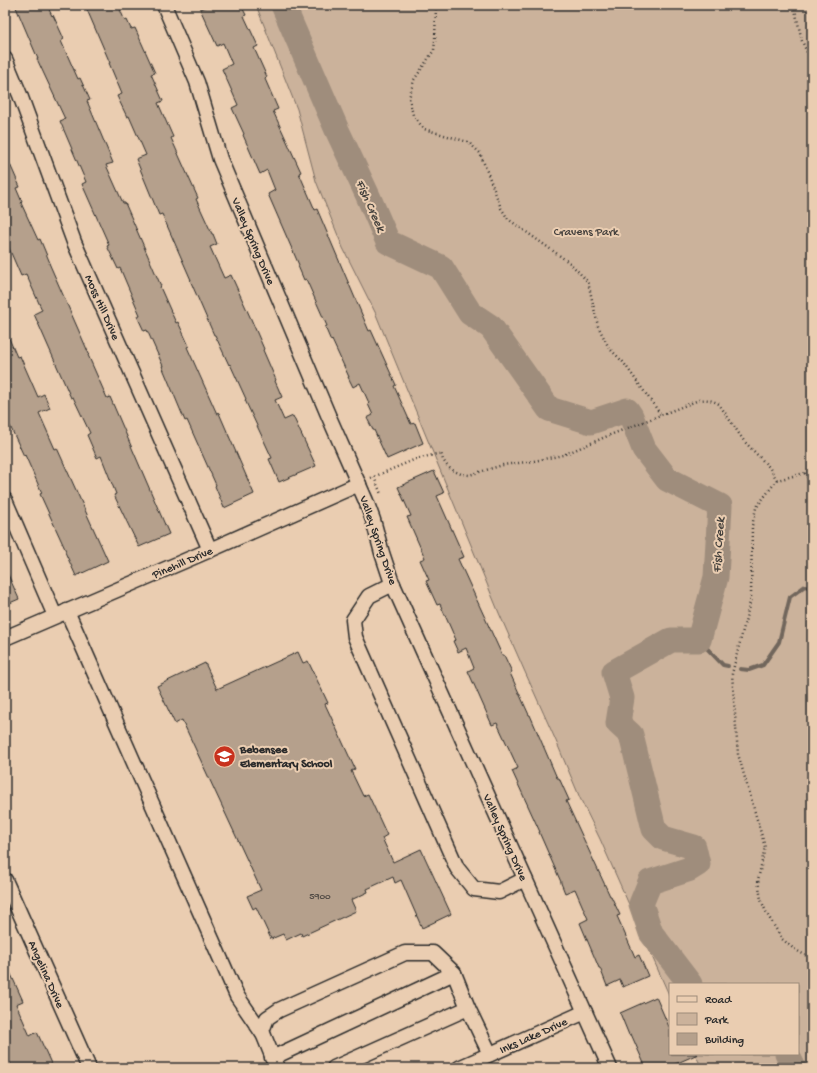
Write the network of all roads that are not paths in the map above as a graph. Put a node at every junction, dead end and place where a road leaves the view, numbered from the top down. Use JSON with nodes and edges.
{"nodes":[{"id":1,"x":164,"y":5,"type":"edge"},
{"id":2,"x":5,"y":59,"type":"edge"},
{"id":3,"x":359,"y":484,"type":"junction"},
{"id":4,"x":5,"y":500,"type":"edge"},
{"id":5,"x":210,"y":550,"type":"junction"},
{"id":6,"x":393,"y":584,"type":"junction"},
{"id":7,"x":61,"y":614,"type":"junction"},
{"id":8,"x":5,"y":638,"type":"edge"},
{"id":9,"x":525,"y":879,"type":"junction"},
{"id":10,"x":5,"y":880,"type":"edge"},
{"id":11,"x":454,"y":973,"type":"junction"},
{"id":12,"x":468,"y":1008,"type":"junction"},
{"id":13,"x":585,"y":1012,"type":"junction"},
{"id":14,"x":264,"y":1034,"type":"junction"},
{"id":15,"x":490,"y":1054,"type":"junction"},
{"id":16,"x":275,"y":1063,"type":"edge"},
{"id":17,"x":89,"y":1068,"type":"edge"},
{"id":18,"x":334,"y":1068,"type":"edge"},
{"id":19,"x":459,"y":1068,"type":"edge"},
{"id":20,"x":610,"y":1068,"type":"edge"}],
"edges":[{"from":1,"to":3,"type":"street","name":"Valley Spring Drive"},
{"from":2,"to":5,"type":"street","name":"Moss Hill Drive"},
{"from":3,"to":5,"type":"street","name":"Pinehill Drive"},
{"from":3,"to":6,"type":"street","name":"Valley Spring Drive"},
{"from":4,"to":7,"type":"street"},
{"from":5,"to":7,"type":"street","name":"Pinehill Drive"},
{"from":6,"to":9,"type":"street","name":"Valley Spring Drive"},
{"from":6,"to":9,"type":"street"},
{"from":7,"to":8,"type":"street","name":"Pinehill Drive"},
{"from":7,"to":14,"type":"street"},
{"from":9,"to":13,"type":"street","name":"Valley Spring Drive"},
{"from":10,"to":17,"type":"street","name":"Angelina Drive"},
{"from":11,"to":12,"type":"street"},
{"from":11,"to":14,"type":"street"},
{"from":11,"to":16,"type":"street"},
{"from":12,"to":15,"type":"street"},
{"from":12,"to":18,"type":"street"},
{"from":13,"to":15,"type":"street","name":"Inks Lake Drive"},
{"from":13,"to":20,"type":"street","name":"Valley Spring Drive"},
{"from":14,"to":16,"type":"street"},
{"from":15,"to":19,"type":"street","name":"Inks Lake Drive"}]}
